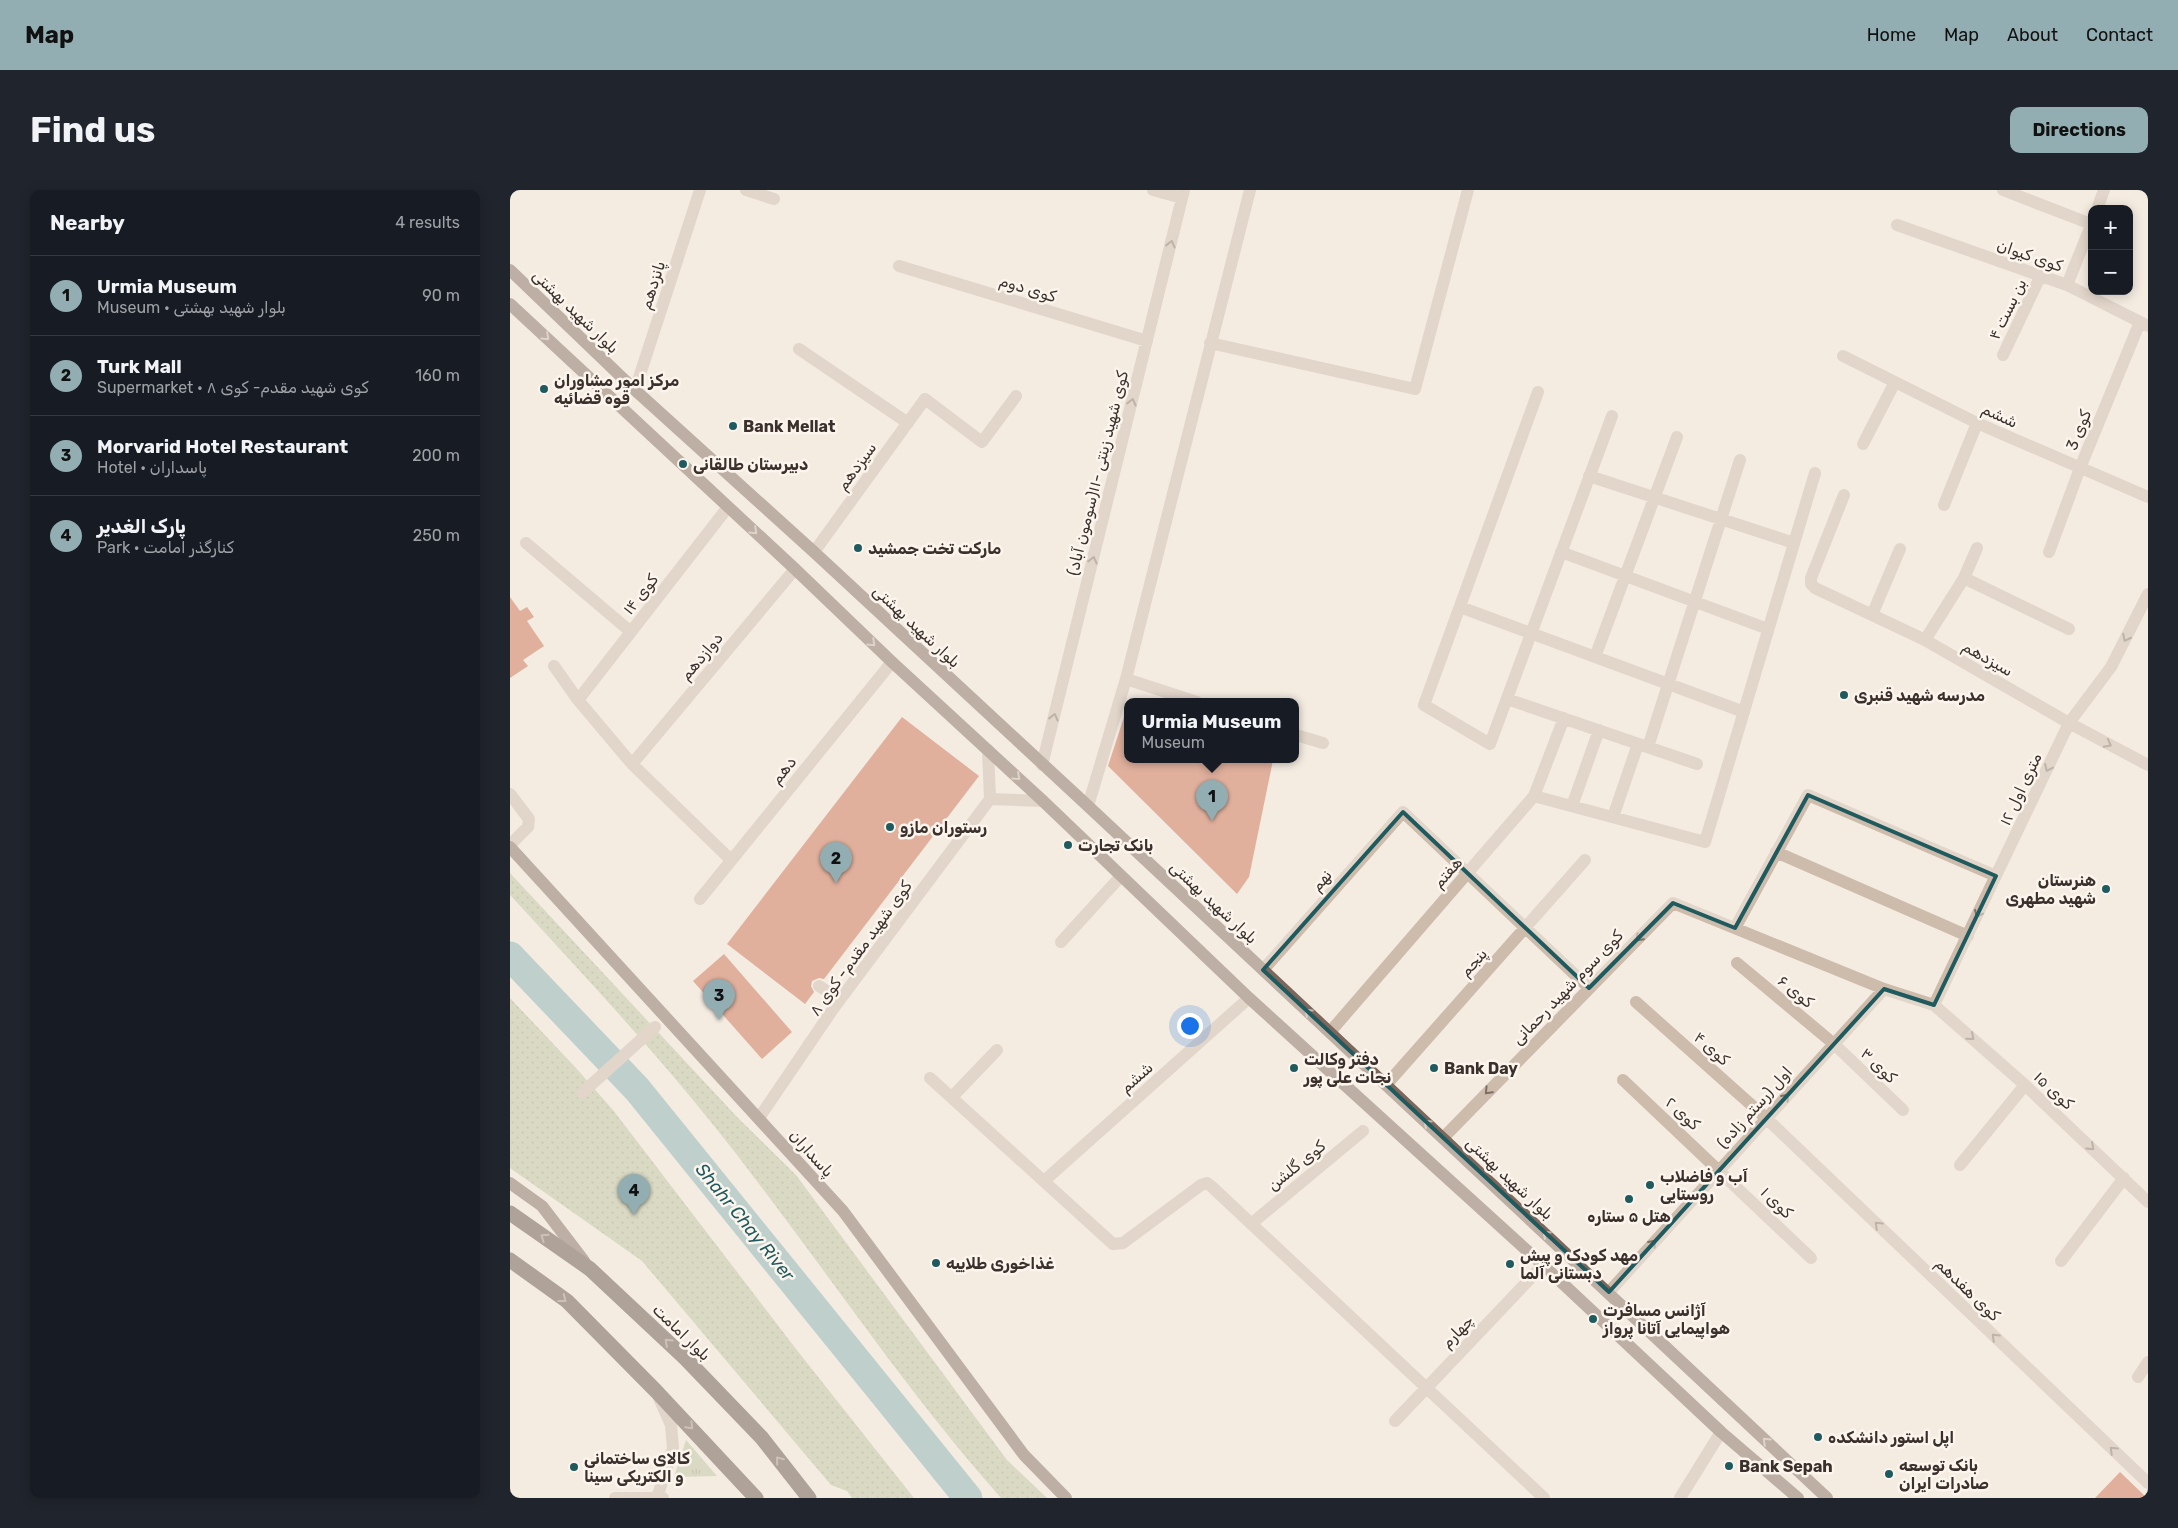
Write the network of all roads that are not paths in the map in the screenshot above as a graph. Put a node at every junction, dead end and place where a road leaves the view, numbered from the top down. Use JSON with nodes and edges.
{"nodes":[{"id":1,"x":700,"y":190,"type":"edge"},
{"id":2,"x":746,"y":190,"type":"edge"},
{"id":3,"x":1153,"y":190,"type":"edge"},
{"id":4,"x":1250,"y":190,"type":"edge"},
{"id":5,"x":1468,"y":190,"type":"edge"},
{"id":6,"x":2003,"y":190,"type":"edge"},
{"id":7,"x":2104,"y":190,"type":"edge"},
{"id":8,"x":1183,"y":194,"type":"edge"},
{"id":9,"x":774,"y":199,"type":"dead end"},
{"id":10,"x":2098,"y":205,"type":"edge"},
{"id":11,"x":2088,"y":222,"type":"edge"},
{"id":12,"x":1897,"y":225,"type":"dead end"},
{"id":13,"x":2088,"y":231,"type":"edge"},
{"id":14,"x":899,"y":266,"type":"dead end"},
{"id":15,"x":510,"y":270,"type":"edge"},
{"id":16,"x":2040,"y":277,"type":"junction"},
{"id":17,"x":2067,"y":285,"type":"junction"},
{"id":18,"x":510,"y":304,"type":"edge"},
{"id":19,"x":2144,"y":324,"type":"edge"},
{"id":20,"x":1146,"y":342,"type":"junction"},
{"id":21,"x":1210,"y":343,"type":"junction"},
{"id":22,"x":799,"y":349,"type":"dead end"},
{"id":23,"x":2002,"y":355,"type":"dead end"},
{"id":24,"x":1843,"y":356,"type":"dead end"},
{"id":25,"x":1895,"y":382,"type":"junction"},
{"id":26,"x":635,"y":390,"type":"junction"},
{"id":27,"x":1538,"y":392,"type":"dead end"},
{"id":28,"x":1016,"y":396,"type":"dead end"},
{"id":29,"x":1612,"y":416,"type":"dead end"},
{"id":30,"x":666,"y":419,"type":"junction"},
{"id":31,"x":908,"y":423,"type":"junction"},
{"id":32,"x":1976,"y":423,"type":"junction"},
{"id":33,"x":653,"y":437,"type":"junction"},
{"id":34,"x":1676,"y":437,"type":"dead end"},
{"id":35,"x":1863,"y":444,"type":"dead end"},
{"id":36,"x":1740,"y":460,"type":"dead end"},
{"id":37,"x":2080,"y":468,"type":"junction"},
{"id":38,"x":1815,"y":473,"type":"dead end"},
{"id":39,"x":1589,"y":476,"type":"junction"},
{"id":40,"x":1844,"y":494,"type":"dead end"},
{"id":41,"x":1654,"y":497,"type":"junction"},
{"id":42,"x":2148,"y":497,"type":"edge"},
{"id":43,"x":1944,"y":505,"type":"dead end"},
{"id":44,"x":728,"y":507,"type":"junction"},
{"id":45,"x":1721,"y":519,"type":"junction"},
{"id":46,"x":526,"y":543,"type":"dead end"},
{"id":47,"x":1794,"y":543,"type":"junction"},
{"id":48,"x":1977,"y":548,"type":"dead end"},
{"id":49,"x":1900,"y":549,"type":"dead end"},
{"id":50,"x":814,"y":552,"type":"junction"},
{"id":51,"x":1561,"y":552,"type":"junction"},
{"id":52,"x":2049,"y":552,"type":"dead end"},
{"id":53,"x":795,"y":569,"type":"junction"},
{"id":54,"x":1625,"y":576,"type":"junction"},
{"id":55,"x":1964,"y":578,"type":"junction"},
{"id":56,"x":2148,"y":594,"type":"edge"},
{"id":57,"x":1695,"y":602,"type":"junction"},
{"id":58,"x":1460,"y":607,"type":"junction"},
{"id":59,"x":1872,"y":615,"type":"junction"},
{"id":60,"x":1768,"y":629,"type":"junction"},
{"id":61,"x":2069,"y":629,"type":"dead end"},
{"id":62,"x":631,"y":632,"type":"junction"},
{"id":63,"x":1531,"y":633,"type":"junction"},
{"id":64,"x":1925,"y":640,"type":"junction"},
{"id":65,"x":1596,"y":657,"type":"junction"},
{"id":66,"x":892,"y":662,"type":"junction"},
{"id":67,"x":554,"y":666,"type":"dead end"},
{"id":68,"x":1126,"y":679,"type":"junction"},
{"id":69,"x":1668,"y":684,"type":"junction"},
{"id":70,"x":1185,"y":698,"type":"edge"},
{"id":71,"x":1507,"y":698,"type":"junction"},
{"id":72,"x":578,"y":700,"type":"junction"},
{"id":73,"x":1744,"y":712,"type":"junction"},
{"id":74,"x":1564,"y":718,"type":"junction"},
{"id":75,"x":2069,"y":724,"type":"junction"},
{"id":76,"x":1599,"y":730,"type":"junction"},
{"id":77,"x":1299,"y":735,"type":"edge"},
{"id":78,"x":1323,"y":744,"type":"dead end"},
{"id":79,"x":1643,"y":746,"type":"junction"},
{"id":80,"x":988,"y":750,"type":"junction"},
{"id":81,"x":632,"y":764,"type":"junction"},
{"id":82,"x":1697,"y":764,"type":"dead end"},
{"id":83,"x":1042,"y":765,"type":"junction"},
{"id":84,"x":2148,"y":765,"type":"edge"},
{"id":85,"x":510,"y":794,"type":"edge"},
{"id":86,"x":1534,"y":796,"type":"junction"},
{"id":87,"x":990,"y":800,"type":"junction"},
{"id":88,"x":1043,"y":801,"type":"junction"},
{"id":89,"x":1088,"y":806,"type":"junction"},
{"id":90,"x":1572,"y":806,"type":"junction"},
{"id":91,"x":1613,"y":817,"type":"junction"},
{"id":92,"x":510,"y":846,"type":"edge"},
{"id":93,"x":1776,"y":852,"type":"junction"},
{"id":94,"x":731,"y":860,"type":"junction"},
{"id":95,"x":1585,"y":860,"type":"dead end"},
{"id":96,"x":1468,"y":873,"type":"junction"},
{"id":97,"x":1121,"y":876,"type":"junction"},
{"id":98,"x":1996,"y":876,"type":"junction"},
{"id":99,"x":700,"y":899,"type":"dead end"},
{"id":100,"x":1525,"y":928,"type":"junction"},
{"id":101,"x":1735,"y":928,"type":"junction"},
{"id":102,"x":1968,"y":936,"type":"junction"},
{"id":103,"x":1061,"y":942,"type":"dead end"},
{"id":104,"x":1737,"y":963,"type":"dead end"},
{"id":105,"x":1263,"y":970,"type":"junction"},
{"id":106,"x":819,"y":986,"type":"dead end"},
{"id":107,"x":1589,"y":988,"type":"junction"},
{"id":108,"x":1884,"y":989,"type":"junction"},
{"id":109,"x":1249,"y":998,"type":"junction"},
{"id":110,"x":1636,"y":1002,"type":"dead end"},
{"id":111,"x":1934,"y":1005,"type":"junction"},
{"id":112,"x":833,"y":1009,"type":"junction"},
{"id":113,"x":655,"y":1027,"type":"dead end"},
{"id":114,"x":1330,"y":1032,"type":"junction"},
{"id":115,"x":1834,"y":1044,"type":"junction"},
{"id":116,"x":997,"y":1050,"type":"dead end"},
{"id":117,"x":930,"y":1078,"type":"dead end"},
{"id":118,"x":1623,"y":1080,"type":"dead end"},
{"id":119,"x":1386,"y":1085,"type":"junction"},
{"id":120,"x":2025,"y":1085,"type":"junction"},
{"id":121,"x":582,"y":1093,"type":"dead end"},
{"id":122,"x":952,"y":1097,"type":"junction"},
{"id":123,"x":1903,"y":1110,"type":"dead end"},
{"id":124,"x":759,"y":1118,"type":"junction"},
{"id":125,"x":1766,"y":1118,"type":"junction"},
{"id":126,"x":1363,"y":1132,"type":"dead end"},
{"id":127,"x":1443,"y":1138,"type":"junction"},
{"id":128,"x":1960,"y":1165,"type":"dead end"},
{"id":129,"x":1720,"y":1170,"type":"junction"},
{"id":130,"x":2124,"y":1178,"type":"junction"},
{"id":131,"x":1044,"y":1181,"type":"junction"},
{"id":132,"x":510,"y":1183,"type":"edge"},
{"id":133,"x":2148,"y":1202,"type":"edge"},
{"id":134,"x":510,"y":1213,"type":"edge"},
{"id":135,"x":1251,"y":1224,"type":"junction"},
{"id":136,"x":1811,"y":1258,"type":"dead end"},
{"id":137,"x":510,"y":1260,"type":"edge"},
{"id":138,"x":2061,"y":1261,"type":"dead end"},
{"id":139,"x":1543,"y":1265,"type":"junction"},
{"id":140,"x":590,"y":1269,"type":"junction"},
{"id":141,"x":1609,"y":1292,"type":"junction"},
{"id":142,"x":2148,"y":1362,"type":"edge"},
{"id":143,"x":2138,"y":1377,"type":"dead end"},
{"id":144,"x":1425,"y":1388,"type":"junction"},
{"id":145,"x":656,"y":1391,"type":"junction"},
{"id":146,"x":1395,"y":1421,"type":"dead end"},
{"id":147,"x":1721,"y":1432,"type":"junction"},
{"id":148,"x":2148,"y":1483,"type":"edge"},
{"id":149,"x":615,"y":1498,"type":"edge"},
{"id":150,"x":659,"y":1498,"type":"edge"},
{"id":151,"x":756,"y":1498,"type":"edge"},
{"id":152,"x":809,"y":1498,"type":"edge"},
{"id":153,"x":1066,"y":1498,"type":"edge"},
{"id":154,"x":1544,"y":1498,"type":"edge"},
{"id":155,"x":1680,"y":1498,"type":"edge"},
{"id":156,"x":1798,"y":1498,"type":"edge"},
{"id":157,"x":1827,"y":1498,"type":"edge"}],
"edges":[{"from":1,"to":26,"type":"street","name":"پانزدهم"},
{"from":2,"to":9,"type":"street"},
{"from":3,"to":8,"type":"street"},
{"from":4,"to":21,"type":"street"},
{"from":5,"to":21,"type":"street"},
{"from":6,"to":11,"type":"street"},
{"from":7,"to":10,"type":"street"},
{"from":20,"to":8,"type":"street","name":"کوی شهید زینتی -۱۱(سومون آباد)","one_way":true},
{"from":12,"to":16,"type":"street","name":"کوی کیوان"},
{"from":13,"to":17,"type":"street"},
{"from":14,"to":20,"type":"street","name":"کوی دوم"},
{"from":15,"to":26,"type":"main road","name":"بلوار شهید بهشتی"},
{"from":16,"to":17,"type":"street","name":"کوی کیوان"},
{"from":16,"to":23,"type":"street","name":"بن بست ۴"},
{"from":17,"to":19,"type":"street","name":"کوی کیوان"},
{"from":18,"to":33,"type":"main road","one_way":true},
{"from":19,"to":37,"type":"street","name":"کوی 3"},
{"from":83,"to":20,"type":"street","name":"کوی شهید زینتی -۱۱(سومون آباد)","one_way":true},
{"from":21,"to":68,"type":"street"},
{"from":22,"to":31,"type":"street"},
{"from":24,"to":25,"type":"street","name":"ششم"},
{"from":25,"to":32,"type":"street","name":"ششم"},
{"from":25,"to":35,"type":"street"},
{"from":26,"to":30,"type":"main road","name":"بلوار شهید بهشتی"},
{"from":27,"to":58,"type":"street"},
{"from":28,"to":31,"type":"street","name":"سیزدهم"},
{"from":29,"to":39,"type":"street"},
{"from":30,"to":33,"type":"main road"},
{"from":30,"to":50,"type":"main road","name":"بلوار شهید بهشتی"},
{"from":31,"to":50,"type":"street","name":"سیزدهم"},
{"from":32,"to":37,"type":"street","name":"ششم"},
{"from":32,"to":43,"type":"street"},
{"from":33,"to":44,"type":"main road"},
{"from":34,"to":41,"type":"street"},
{"from":36,"to":45,"type":"street"},
{"from":37,"to":42,"type":"street","name":"ششم"},
{"from":37,"to":52,"type":"street","name":"کوی 3"},
{"from":38,"to":47,"type":"street"},
{"from":39,"to":41,"type":"street"},
{"from":39,"to":51,"type":"street"},
{"from":40,"to":59,"type":"street","name":"سیزدهم"},
{"from":41,"to":45,"type":"street"},
{"from":41,"to":54,"type":"street"},
{"from":44,"to":53,"type":"main road","one_way":true},
{"from":44,"to":62,"type":"street","name":"کوی ۱۴"},
{"from":45,"to":47,"type":"street"},
{"from":45,"to":57,"type":"street"},
{"from":46,"to":62,"type":"street"},
{"from":47,"to":60,"type":"street"},
{"from":48,"to":55,"type":"street"},
{"from":49,"to":59,"type":"street"},
{"from":50,"to":83,"type":"main road","name":"بلوار شهید بهشتی"},
{"from":51,"to":54,"type":"street"},
{"from":51,"to":63,"type":"street"},
{"from":53,"to":66,"type":"main road","one_way":true},
{"from":53,"to":81,"type":"street","name":"دوازدهم"},
{"from":54,"to":57,"type":"street"},
{"from":54,"to":65,"type":"street"},
{"from":55,"to":61,"type":"street"},
{"from":55,"to":64,"type":"street"},
{"from":56,"to":75,"type":"street","name":"۱۲ متری اول","one_way":true},
{"from":57,"to":60,"type":"street"},
{"from":57,"to":69,"type":"street"},
{"from":58,"to":63,"type":"street"},
{"from":58,"to":71,"type":"street"},
{"from":59,"to":64,"type":"street","name":"سیزدهم"},
{"from":60,"to":73,"type":"street"},
{"from":62,"to":72,"type":"street","name":"کوی ۱۴"},
{"from":63,"to":65,"type":"street"},
{"from":63,"to":71,"type":"street"},
{"from":64,"to":75,"type":"street","name":"سیزدهم"},
{"from":65,"to":69,"type":"street"},
{"from":66,"to":80,"type":"main road"},
{"from":66,"to":94,"type":"street","name":"دهم"},
{"from":67,"to":72,"type":"street"},
{"from":68,"to":70,"type":"street"},
{"from":68,"to":89,"type":"street"},
{"from":69,"to":73,"type":"street"},
{"from":69,"to":79,"type":"street"},
{"from":71,"to":74,"type":"street"},
{"from":72,"to":81,"type":"street"},
{"from":73,"to":91,"type":"street"},
{"from":74,"to":76,"type":"street"},
{"from":74,"to":86,"type":"street","name":"هفتم"},
{"from":75,"to":84,"type":"street","name":"سیزدهم","one_way":true},
{"from":75,"to":98,"type":"street","name":"۱۲ متری اول","one_way":true},
{"from":76,"to":79,"type":"street"},
{"from":76,"to":90,"type":"street"},
{"from":77,"to":78,"type":"street"},
{"from":79,"to":82,"type":"street"},
{"from":79,"to":91,"type":"street"},
{"from":80,"to":87,"type":"street"},
{"from":80,"to":88,"type":"main road","one_way":true},
{"from":81,"to":94,"type":"street"},
{"from":83,"to":89,"type":"main road","name":"بلوار شهید بهشتی"},
{"from":85,"to":92,"type":"street"},
{"from":86,"to":90,"type":"street"},
{"from":86,"to":96,"type":"street","name":"هفتم"},
{"from":87,"to":88,"type":"street"},
{"from":87,"to":112,"type":"street","name":"کوی شهید مقدم- کوی ۸"},
{"from":88,"to":97,"type":"main road"},
{"from":89,"to":105,"type":"main road","name":"بلوار شهید بهشتی"},
{"from":90,"to":91,"type":"street"},
{"from":92,"to":124,"type":"main road","name":"پاسداران"},
{"from":93,"to":98,"type":"street"},
{"from":93,"to":101,"type":"street"},
{"from":93,"to":102,"type":"street"},
{"from":94,"to":99,"type":"street","name":"دهم"},
{"from":95,"to":100,"type":"street","name":"پنجم"},
{"from":96,"to":100,"type":"street"},
{"from":96,"to":105,"type":"street","name":"نهم"},
{"from":96,"to":114,"type":"street","name":"هفتم"},
{"from":97,"to":103,"type":"street"},
{"from":97,"to":109,"type":"main road"},
{"from":98,"to":102,"type":"street","name":"۱۲ متری اول","one_way":true},
{"from":100,"to":107,"type":"street"},
{"from":100,"to":119,"type":"street","name":"پنجم"},
{"from":101,"to":107,"type":"street","name":"کوی سوم شهید رحمانی","one_way":true},
{"from":101,"to":108,"type":"street"},
{"from":102,"to":111,"type":"street","name":"۱۲ متری اول"},
{"from":104,"to":115,"type":"street","name":"کوی ۶"},
{"from":114,"to":105,"type":"main road","name":"بلوار شهید بهشتی","one_way":true},
{"from":106,"to":112,"type":"street"},
{"from":107,"to":127,"type":"street","name":"کوی سوم شهید رحمانی","one_way":true},
{"from":108,"to":111,"type":"street"},
{"from":108,"to":115,"type":"street","name":"اول (رستم زاده)"},
{"from":109,"to":131,"type":"street","name":"ششم"},
{"from":109,"to":139,"type":"main road"},
{"from":110,"to":125,"type":"street","name":"کوی ۴"},
{"from":111,"to":120,"type":"street","name":"کوی ۱۵","one_way":true},
{"from":112,"to":124,"type":"street","name":"کوی شهید مقدم- کوی ۸"},
{"from":113,"to":121,"type":"street"},
{"from":114,"to":119,"type":"main road","name":"بلوار شهید بهشتی"},
{"from":115,"to":123,"type":"street","name":"کوی ۳"},
{"from":125,"to":115,"type":"street","name":"اول (رستم زاده)","one_way":true},
{"from":116,"to":122,"type":"street"},
{"from":117,"to":122,"type":"street"},
{"from":118,"to":129,"type":"street","name":"کوی ۲"},
{"from":127,"to":119,"type":"main road","name":"بلوار شهید بهشتی","one_way":true},
{"from":120,"to":128,"type":"street"},
{"from":120,"to":130,"type":"street","name":"کوی ۱۵","one_way":true},
{"from":122,"to":131,"type":"street"},
{"from":124,"to":153,"type":"main road","name":"پاسداران"},
{"from":125,"to":129,"type":"street","name":"اول (رستم زاده)"},
{"from":148,"to":125,"type":"street","name":"کوی هفدهم","one_way":true},
{"from":126,"to":135,"type":"street","name":"کوی گلشن"},
{"from":141,"to":127,"type":"main road","name":"بلوار شهید بهشتی","one_way":true},
{"from":129,"to":136,"type":"street","name":"کوی ۱"},
{"from":141,"to":129,"type":"street","name":"اول (رستم زاده)","one_way":true},
{"from":130,"to":133,"type":"street","name":"کوی ۱۵"},
{"from":130,"to":138,"type":"street"},
{"from":131,"to":135,"type":"street"},
{"from":132,"to":140,"type":"main road"},
{"from":140,"to":134,"type":"highway","name":"بلوار امامت","one_way":true},
{"from":135,"to":144,"type":"street"},
{"from":137,"to":145,"type":"highway","one_way":true},
{"from":139,"to":144,"type":"street","name":"چهارم"},
{"from":139,"to":147,"type":"main road"},
{"from":152,"to":140,"type":"highway","name":"بلوار امامت","one_way":true},
{"from":157,"to":141,"type":"main road","name":"بلوار شهید بهشتی","one_way":true},
{"from":142,"to":143,"type":"street"},
{"from":144,"to":146,"type":"street","name":"چهارم"},
{"from":144,"to":154,"type":"street"},
{"from":145,"to":150,"type":"street"},
{"from":145,"to":151,"type":"highway","one_way":true},
{"from":147,"to":155,"type":"street"},
{"from":147,"to":156,"type":"main road"},
{"from":149,"to":150,"type":"street"}]}
